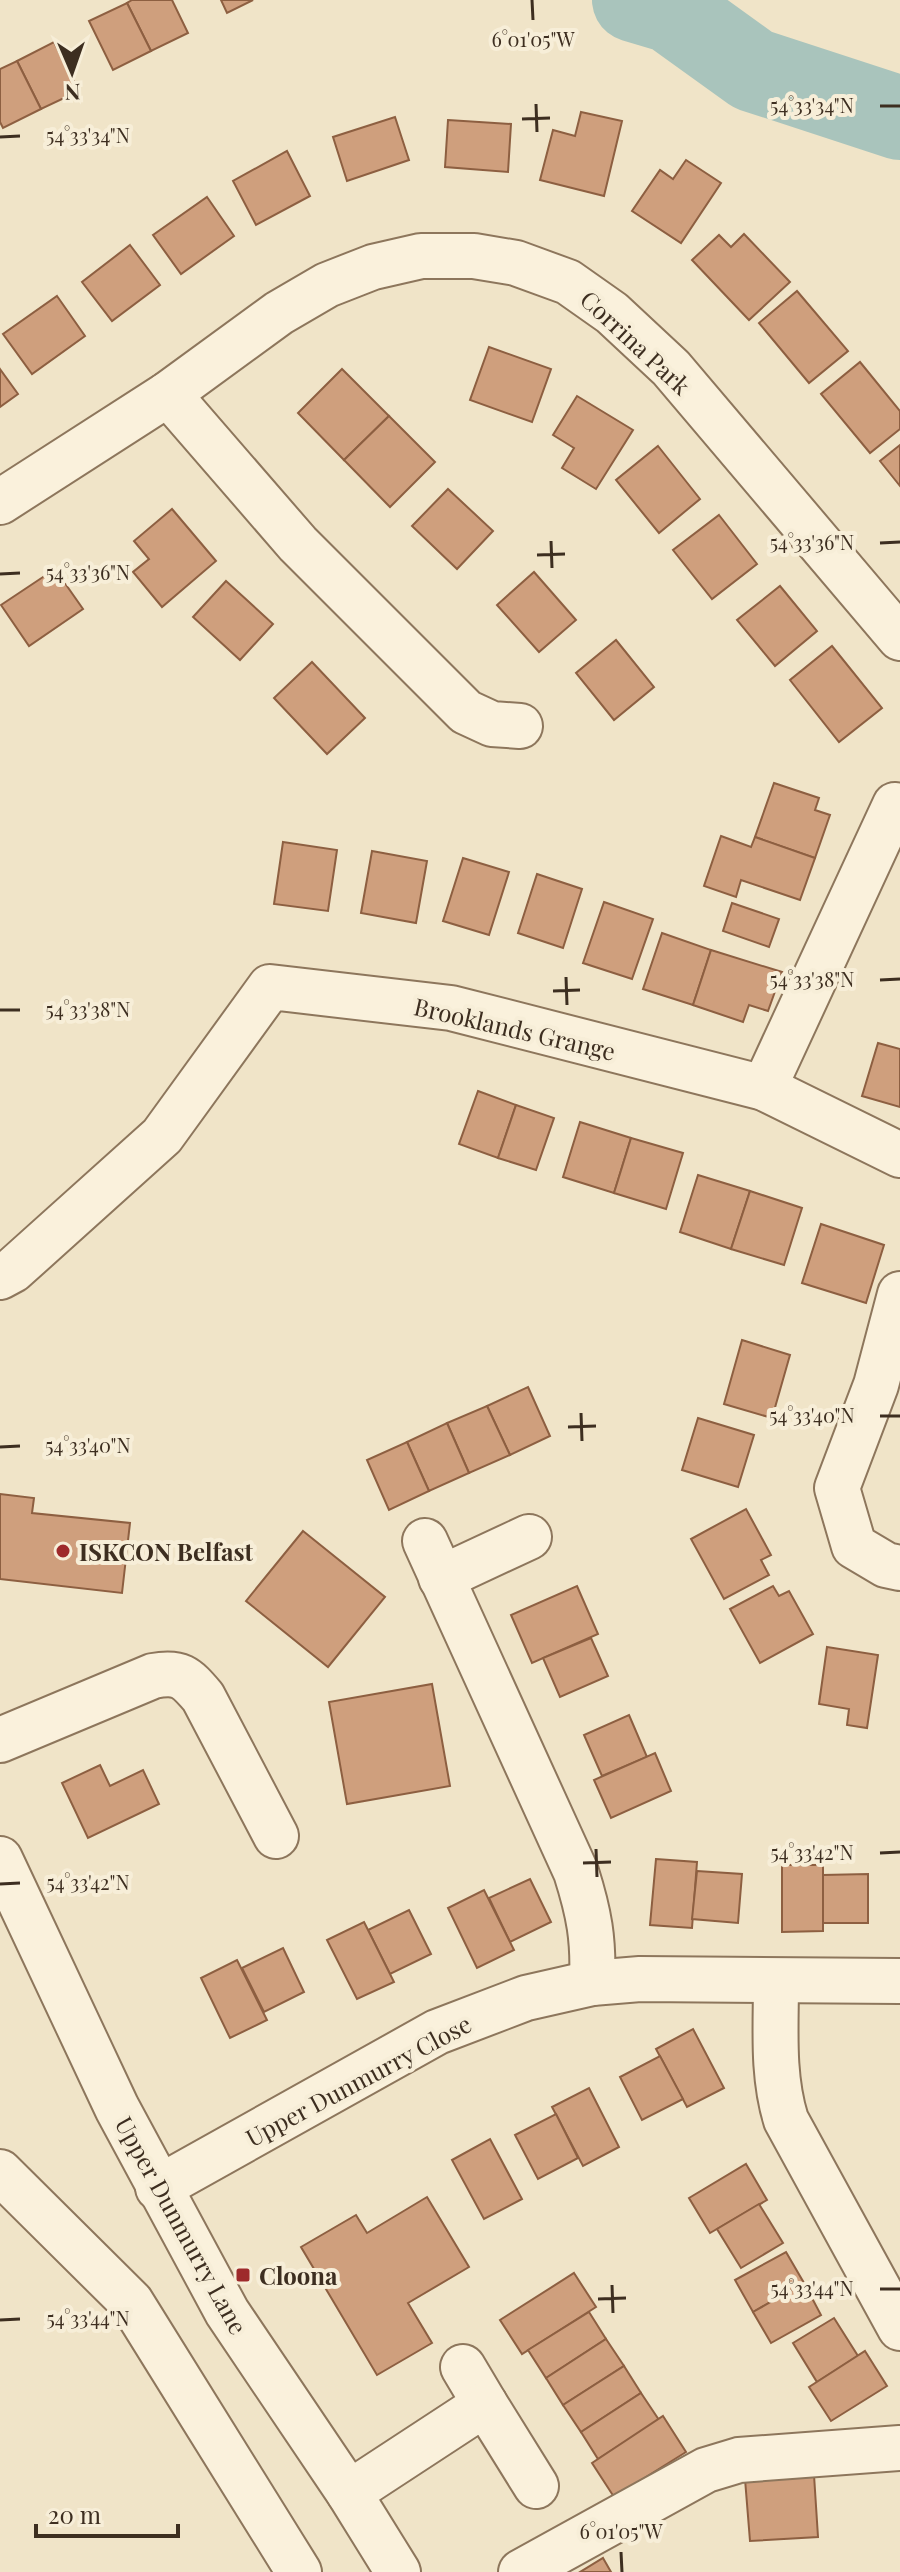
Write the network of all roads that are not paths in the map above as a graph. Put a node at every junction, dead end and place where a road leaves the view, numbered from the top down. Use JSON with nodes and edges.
{"nodes":[{"id":1,"x":168,"y":394,"type":"junction"},
{"id":2,"x":0,"y":502,"type":"edge"},
{"id":3,"x":900,"y":638,"type":"edge"},
{"id":4,"x":520,"y":726,"type":"dead end"},
{"id":5,"x":895,"y":805,"type":"dead end"},
{"id":6,"x":764,"y":1088,"type":"junction"},
{"id":7,"x":900,"y":1155,"type":"edge"},
{"id":8,"x":0,"y":1277,"type":"edge"},
{"id":9,"x":900,"y":1294,"type":"edge"},
{"id":10,"x":529,"y":1537,"type":"dead end"},
{"id":11,"x":900,"y":1568,"type":"edge"},
{"id":12,"x":0,"y":1740,"type":"edge"},
{"id":13,"x":276,"y":1836,"type":"dead end"},
{"id":14,"x":0,"y":1859,"type":"edge"},
{"id":15,"x":776,"y":1981,"type":"junction"},
{"id":16,"x":900,"y":1981,"type":"edge"},
{"id":17,"x":592,"y":1983,"type":"junction"},
{"id":18,"x":0,"y":2172,"type":"edge"},
{"id":19,"x":158,"y":2188,"type":"junction"},
{"id":20,"x":894,"y":2302,"type":"edge"},
{"id":21,"x":900,"y":2448,"type":"edge"},
{"id":22,"x":536,"y":2486,"type":"dead end"},
{"id":23,"x":349,"y":2493,"type":"junction"},
{"id":24,"x":299,"y":2572,"type":"edge"},
{"id":25,"x":398,"y":2572,"type":"edge"},
{"id":26,"x":521,"y":2572,"type":"edge"}],
"edges":[{"from":1,"to":2,"type":"street","name":"Corrina Park"},
{"from":1,"to":3,"type":"street","name":"Corrina Park"},
{"from":1,"to":4,"type":"street"},
{"from":5,"to":6,"type":"street"},
{"from":6,"to":7,"type":"street","name":"Brooklands Grange"},
{"from":6,"to":8,"type":"street","name":"Brooklands Grange"},
{"from":9,"to":11,"type":"street"},
{"from":10,"to":17,"type":"street"},
{"from":12,"to":13,"type":"street"},
{"from":14,"to":19,"type":"street","name":"Upper Dunmurry Lane"},
{"from":15,"to":16,"type":"street","name":"Upper Dunmurry Close"},
{"from":15,"to":17,"type":"street","name":"Upper Dunmurry Close"},
{"from":15,"to":20,"type":"street"},
{"from":17,"to":19,"type":"street","name":"Upper Dunmurry Close"},
{"from":18,"to":24,"type":"street"},
{"from":19,"to":23,"type":"street","name":"Upper Dunmurry Lane"},
{"from":21,"to":26,"type":"street"},
{"from":22,"to":23,"type":"street"},
{"from":23,"to":25,"type":"street","name":"Upper Dunmurry Lane"}]}
